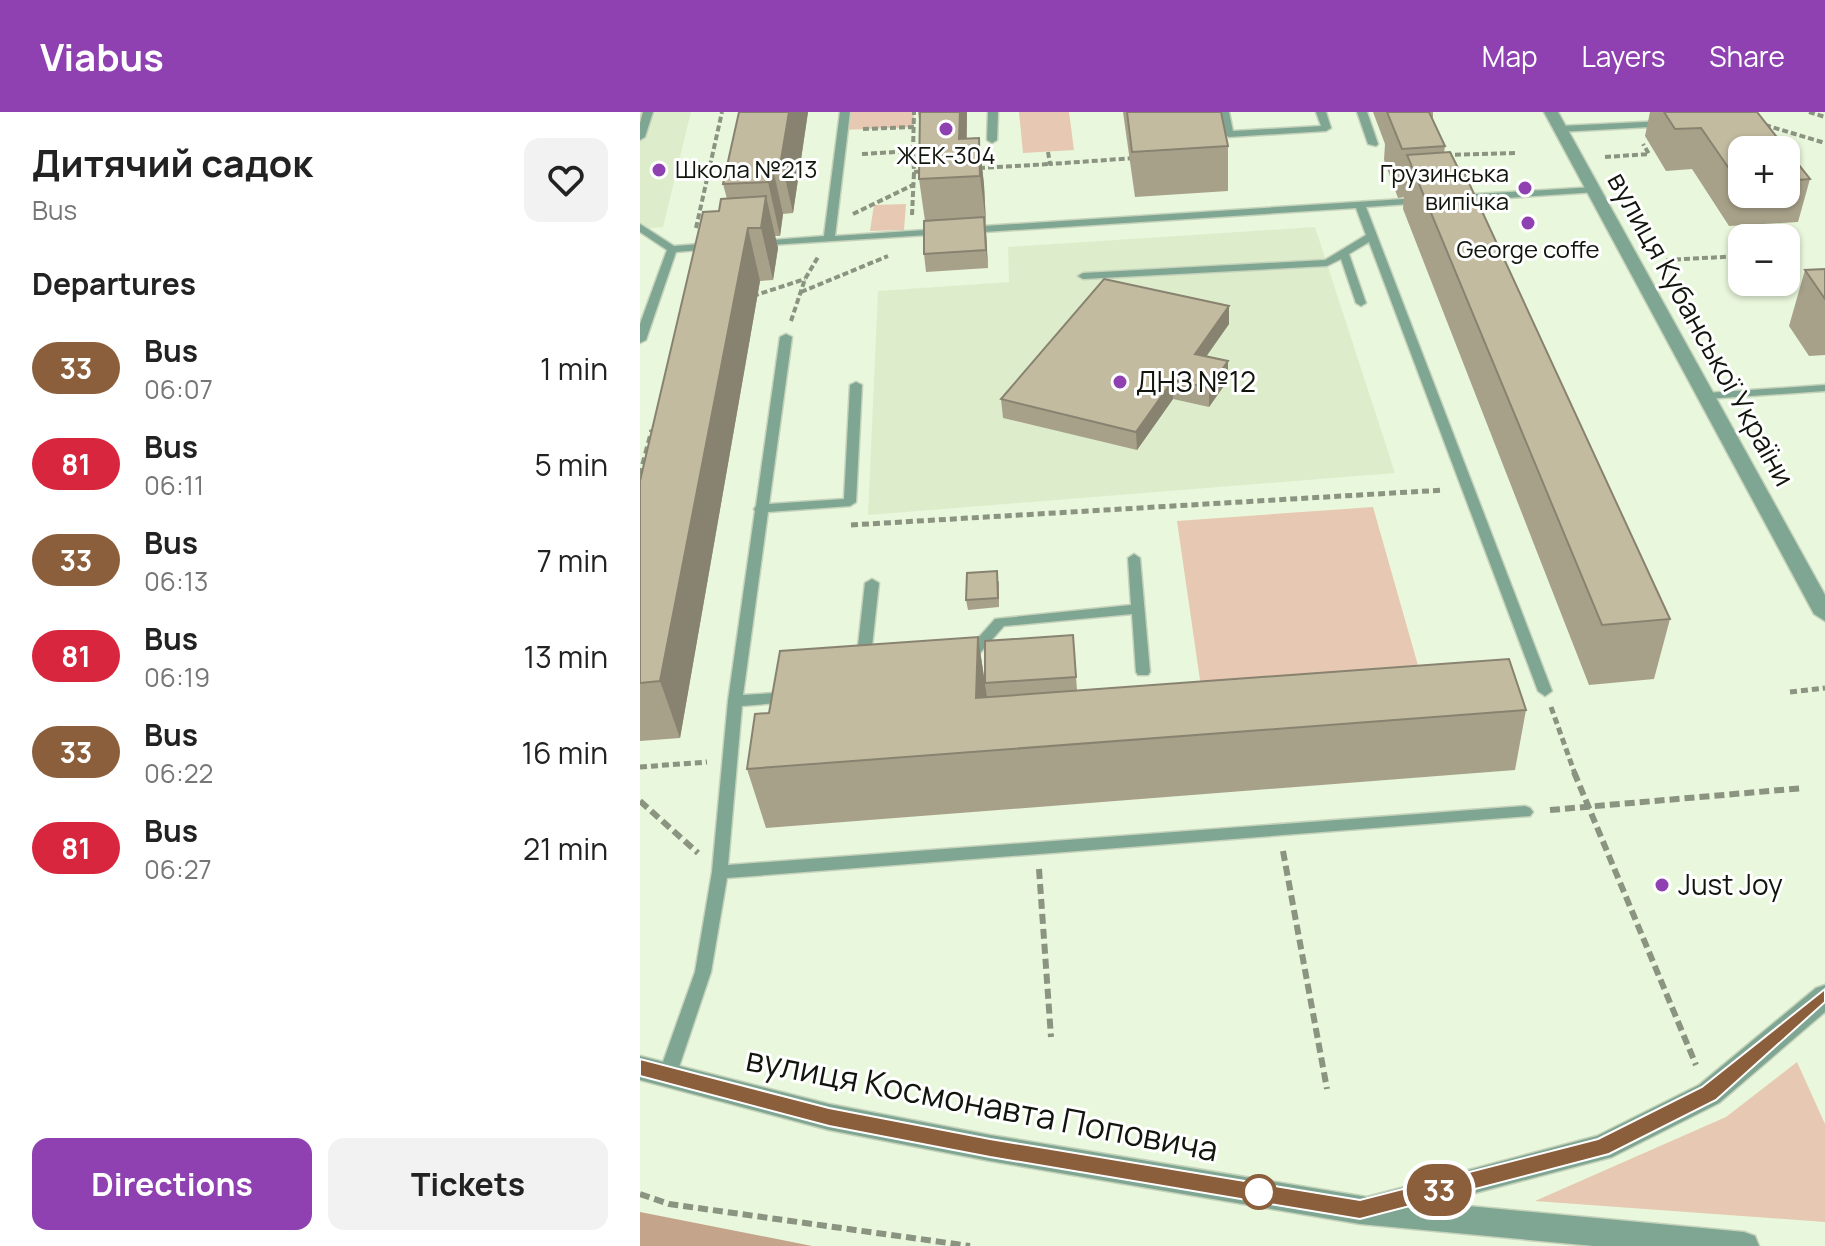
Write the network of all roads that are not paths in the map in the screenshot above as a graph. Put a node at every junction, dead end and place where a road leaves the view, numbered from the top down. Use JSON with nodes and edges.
{"nodes":[{"id":1,"x":648,"y":112,"type":"edge"},
{"id":2,"x":845,"y":112,"type":"edge"},
{"id":3,"x":993,"y":112,"type":"edge"},
{"id":4,"x":1224,"y":112,"type":"edge"},
{"id":5,"x":1321,"y":112,"type":"edge"},
{"id":6,"x":1362,"y":112,"type":"edge"},
{"id":7,"x":1551,"y":112,"type":"edge"},
{"id":8,"x":1676,"y":124,"type":"edge"},
{"id":9,"x":1560,"y":129,"type":"junction"},
{"id":10,"x":640,"y":137,"type":"edge"},
{"id":11,"x":992,"y":140,"type":"dead end"},
{"id":12,"x":1373,"y":144,"type":"dead end"},
{"id":13,"x":1594,"y":190,"type":"junction"},
{"id":14,"x":1447,"y":199,"type":"edge"},
{"id":15,"x":1432,"y":200,"type":"edge"},
{"id":16,"x":1360,"y":205,"type":"junction"},
{"id":17,"x":640,"y":227,"type":"edge"},
{"id":18,"x":1372,"y":236,"type":"junction"},
{"id":19,"x":829,"y":239,"type":"junction"},
{"id":20,"x":737,"y":245,"type":"edge"},
{"id":21,"x":722,"y":246,"type":"edge"},
{"id":22,"x":672,"y":249,"type":"junction"},
{"id":23,"x":1344,"y":253,"type":"junction"},
{"id":24,"x":1083,"y":276,"type":"dead end"},
{"id":25,"x":1361,"y":303,"type":"dead end"},
{"id":26,"x":786,"y":337,"type":"road end"},
{"id":27,"x":640,"y":340,"type":"edge"},
{"id":28,"x":856,"y":385,"type":"dead end"},
{"id":29,"x":1825,"y":388,"type":"edge"},
{"id":30,"x":1706,"y":396,"type":"junction"},
{"id":31,"x":760,"y":509,"type":"junction"},
{"id":32,"x":1134,"y":558,"type":"dead end"},
{"id":33,"x":872,"y":583,"type":"dead end"},
{"id":34,"x":1138,"y":609,"type":"junction"},
{"id":35,"x":1825,"y":614,"type":"edge"},
{"id":36,"x":1143,"y":672,"type":"dead end"},
{"id":37,"x":954,"y":674,"type":"edge"},
{"id":38,"x":862,"y":676,"type":"edge"},
{"id":39,"x":1545,"y":691,"type":"road end"},
{"id":40,"x":803,"y":696,"type":"edge"},
{"id":41,"x":735,"y":701,"type":"junction"},
{"id":42,"x":1525,"y":812,"type":"road end"},
{"id":43,"x":720,"y":872,"type":"junction"},
{"id":44,"x":1825,"y":996,"type":"edge"},
{"id":45,"x":654,"y":1072,"type":"edge"},
{"id":46,"x":1360,"y":1210,"type":"junction"},
{"id":47,"x":1744,"y":1246,"type":"edge"}],
"edges":[{"from":1,"to":10,"type":"lane"},
{"from":2,"to":19,"type":"lane"},
{"from":3,"to":11,"type":"lane"},
{"from":4,"to":5,"type":"lane"},
{"from":6,"to":12,"type":"lane"},
{"from":7,"to":9,"type":"street","name":"вулиця Кубанської України"},
{"from":8,"to":9,"type":"lane"},
{"from":9,"to":13,"type":"street","name":"вулиця Кубанської України"},
{"from":13,"to":14,"type":"lane"},
{"from":13,"to":30,"type":"street","name":"вулиця Кубанської України"},
{"from":15,"to":16,"type":"lane"},
{"from":16,"to":18,"type":"lane"},
{"from":16,"to":19,"type":"lane"},
{"from":17,"to":22,"type":"lane"},
{"from":18,"to":23,"type":"lane"},
{"from":18,"to":39,"type":"lane"},
{"from":19,"to":20,"type":"lane"},
{"from":21,"to":22,"type":"lane"},
{"from":22,"to":27,"type":"lane"},
{"from":23,"to":24,"type":"lane"},
{"from":23,"to":25,"type":"lane"},
{"from":26,"to":31,"type":"lane"},
{"from":28,"to":31,"type":"lane"},
{"from":29,"to":30,"type":"lane"},
{"from":30,"to":35,"type":"street","name":"вулиця Кубанської України"},
{"from":31,"to":41,"type":"lane"},
{"from":32,"to":34,"type":"lane"},
{"from":33,"to":38,"type":"lane"},
{"from":34,"to":36,"type":"lane"},
{"from":34,"to":37,"type":"lane"},
{"from":40,"to":41,"type":"lane"},
{"from":41,"to":43,"type":"lane"},
{"from":42,"to":43,"type":"lane"},
{"from":43,"to":45,"type":"lane"},
{"from":44,"to":46,"type":"street","name":"вулиця Космонавта Поповича"},
{"from":45,"to":46,"type":"street","name":"вулиця Космонавта Поповича"},
{"from":46,"to":47,"type":"street","name":"вулиця Космонавта Поповича"}]}
